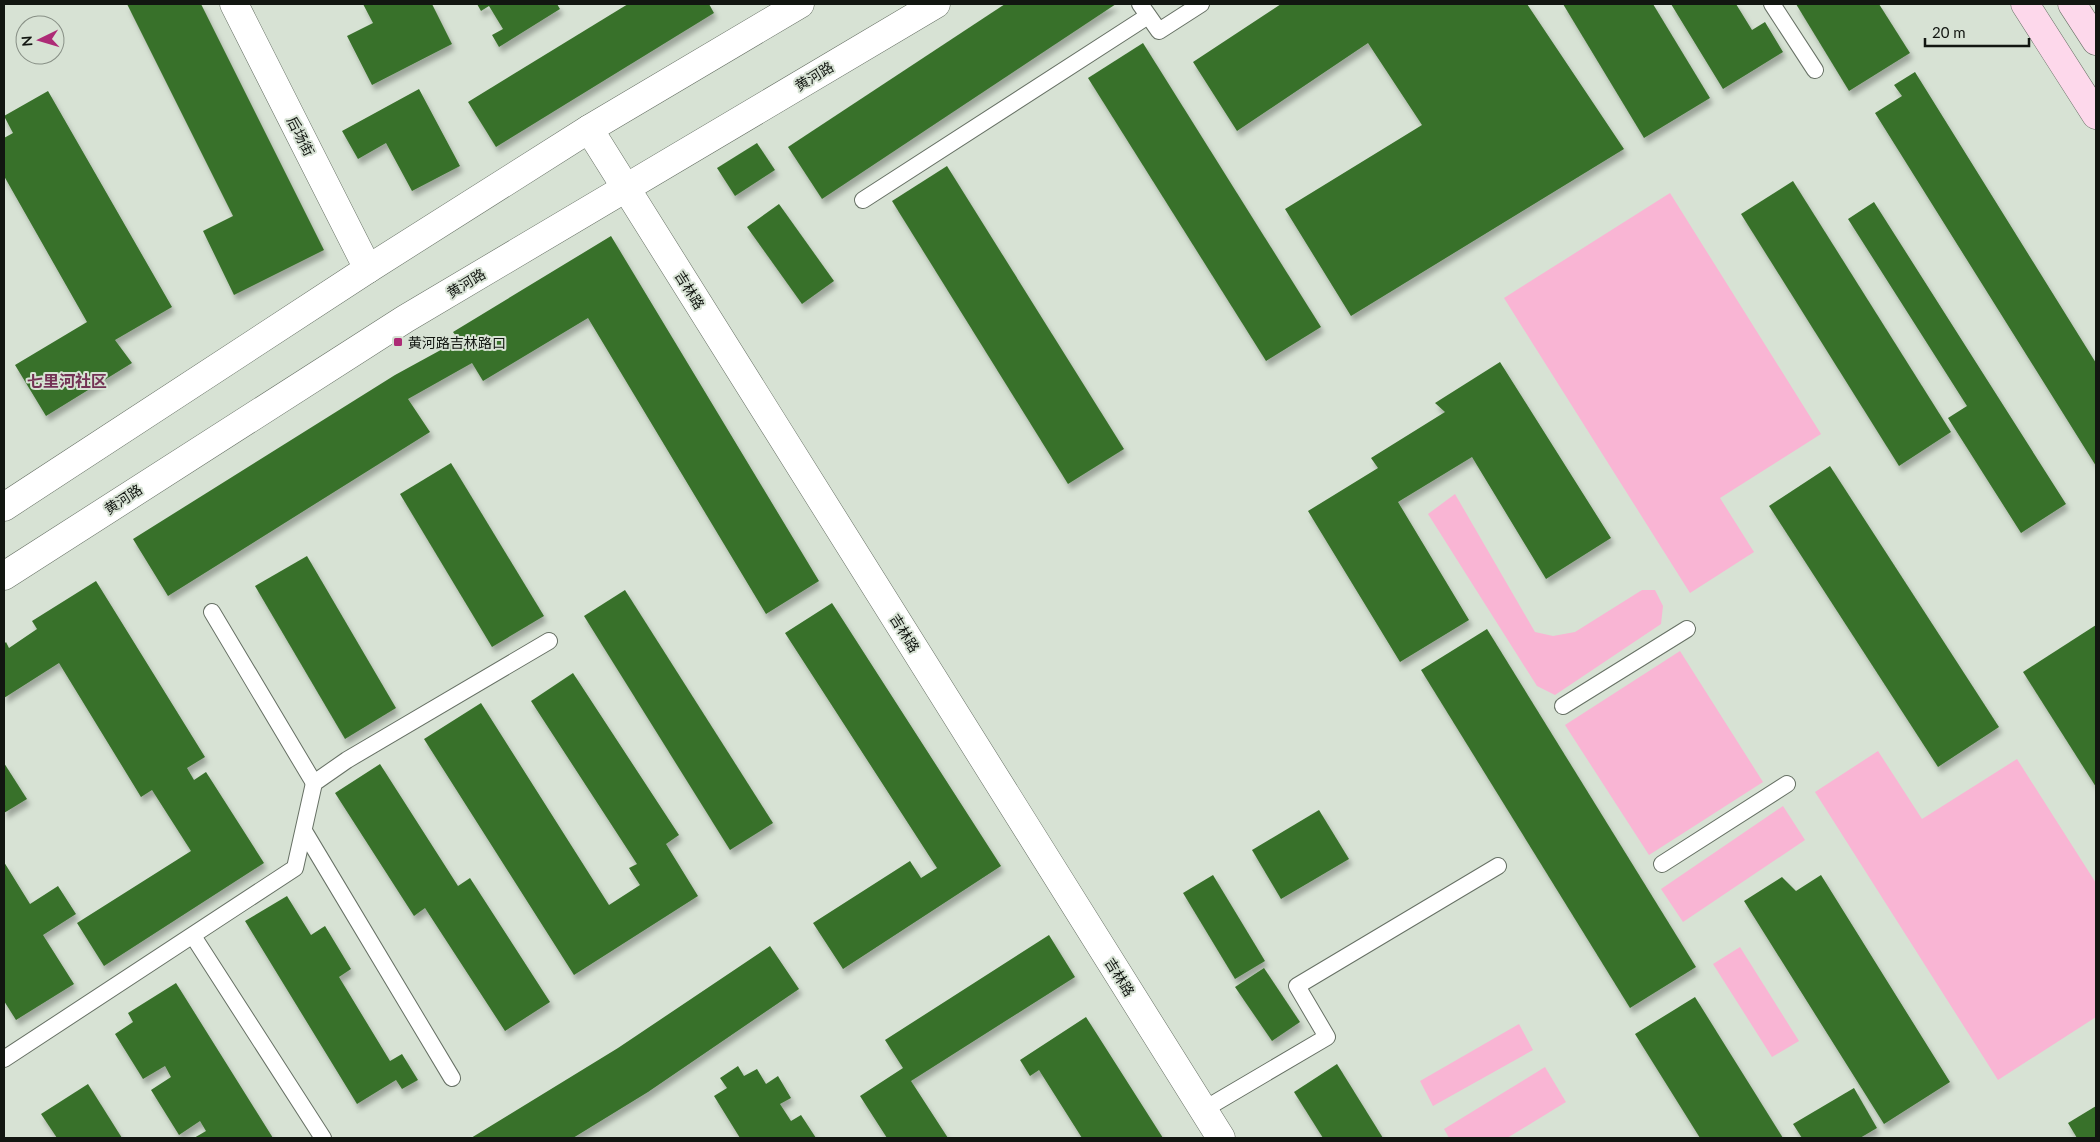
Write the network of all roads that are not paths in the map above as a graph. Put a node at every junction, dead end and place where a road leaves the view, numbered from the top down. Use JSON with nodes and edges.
{"nodes":[{"id":1,"x":234,"y":4,"type":"edge"},
{"id":2,"x":800,"y":4,"type":"edge"},
{"id":3,"x":936,"y":4,"type":"edge"},
{"id":4,"x":1201,"y":4,"type":"edge"},
{"id":5,"x":1772,"y":4,"type":"edge"},
{"id":6,"x":2024,"y":4,"type":"edge"},
{"id":7,"x":2072,"y":4,"type":"edge"},
{"id":8,"x":1144,"y":10,"type":"edge"},
{"id":9,"x":2096,"y":41,"type":"edge"},
{"id":10,"x":1815,"y":70,"type":"dead end"},
{"id":11,"x":2096,"y":115,"type":"edge"},
{"id":12,"x":589,"y":128,"type":"junction"},
{"id":13,"x":626,"y":188,"type":"junction"},
{"id":14,"x":863,"y":200,"type":"dead end"},
{"id":15,"x":368,"y":269,"type":"junction"},
{"id":16,"x":4,"y":507,"type":"edge"},
{"id":17,"x":4,"y":576,"type":"edge"},
{"id":18,"x":212,"y":612,"type":"dead end"},
{"id":19,"x":1688,"y":629,"type":"dead end"},
{"id":20,"x":549,"y":641,"type":"dead end"},
{"id":21,"x":1563,"y":706,"type":"dead end"},
{"id":22,"x":314,"y":783,"type":"junction"},
{"id":23,"x":1787,"y":784,"type":"dead end"},
{"id":24,"x":304,"y":831,"type":"junction"},
{"id":25,"x":1662,"y":864,"type":"dead end"},
{"id":26,"x":1498,"y":866,"type":"dead end"},
{"id":27,"x":193,"y":936,"type":"junction"},
{"id":28,"x":4,"y":1059,"type":"edge"},
{"id":29,"x":452,"y":1078,"type":"dead end"},
{"id":30,"x":1203,"y":1110,"type":"junction"},
{"id":31,"x":323,"y":1138,"type":"edge"},
{"id":32,"x":1221,"y":1138,"type":"edge"}],
"edges":[{"from":1,"to":15,"type":"street","name":"后场街"},
{"from":2,"to":12,"type":"street"},
{"from":3,"to":13,"type":"street","name":"黄河路"},
{"from":4,"to":8,"type":"lane"},
{"from":5,"to":10,"type":"lane"},
{"from":6,"to":11,"type":"main road"},
{"from":7,"to":9,"type":"main road"},
{"from":8,"to":14,"type":"lane"},
{"from":12,"to":13,"type":"street","name":"吉林路"},
{"from":12,"to":15,"type":"street"},
{"from":13,"to":17,"type":"street","name":"黄河路"},
{"from":13,"to":30,"type":"street","name":"吉林路"},
{"from":15,"to":16,"type":"street"},
{"from":18,"to":22,"type":"lane"},
{"from":19,"to":21,"type":"lane"},
{"from":20,"to":22,"type":"lane"},
{"from":22,"to":24,"type":"lane"},
{"from":23,"to":25,"type":"lane"},
{"from":24,"to":27,"type":"lane"},
{"from":24,"to":29,"type":"lane"},
{"from":26,"to":30,"type":"lane"},
{"from":27,"to":28,"type":"lane"},
{"from":27,"to":31,"type":"lane"},
{"from":30,"to":32,"type":"street","name":"吉林路"}]}
